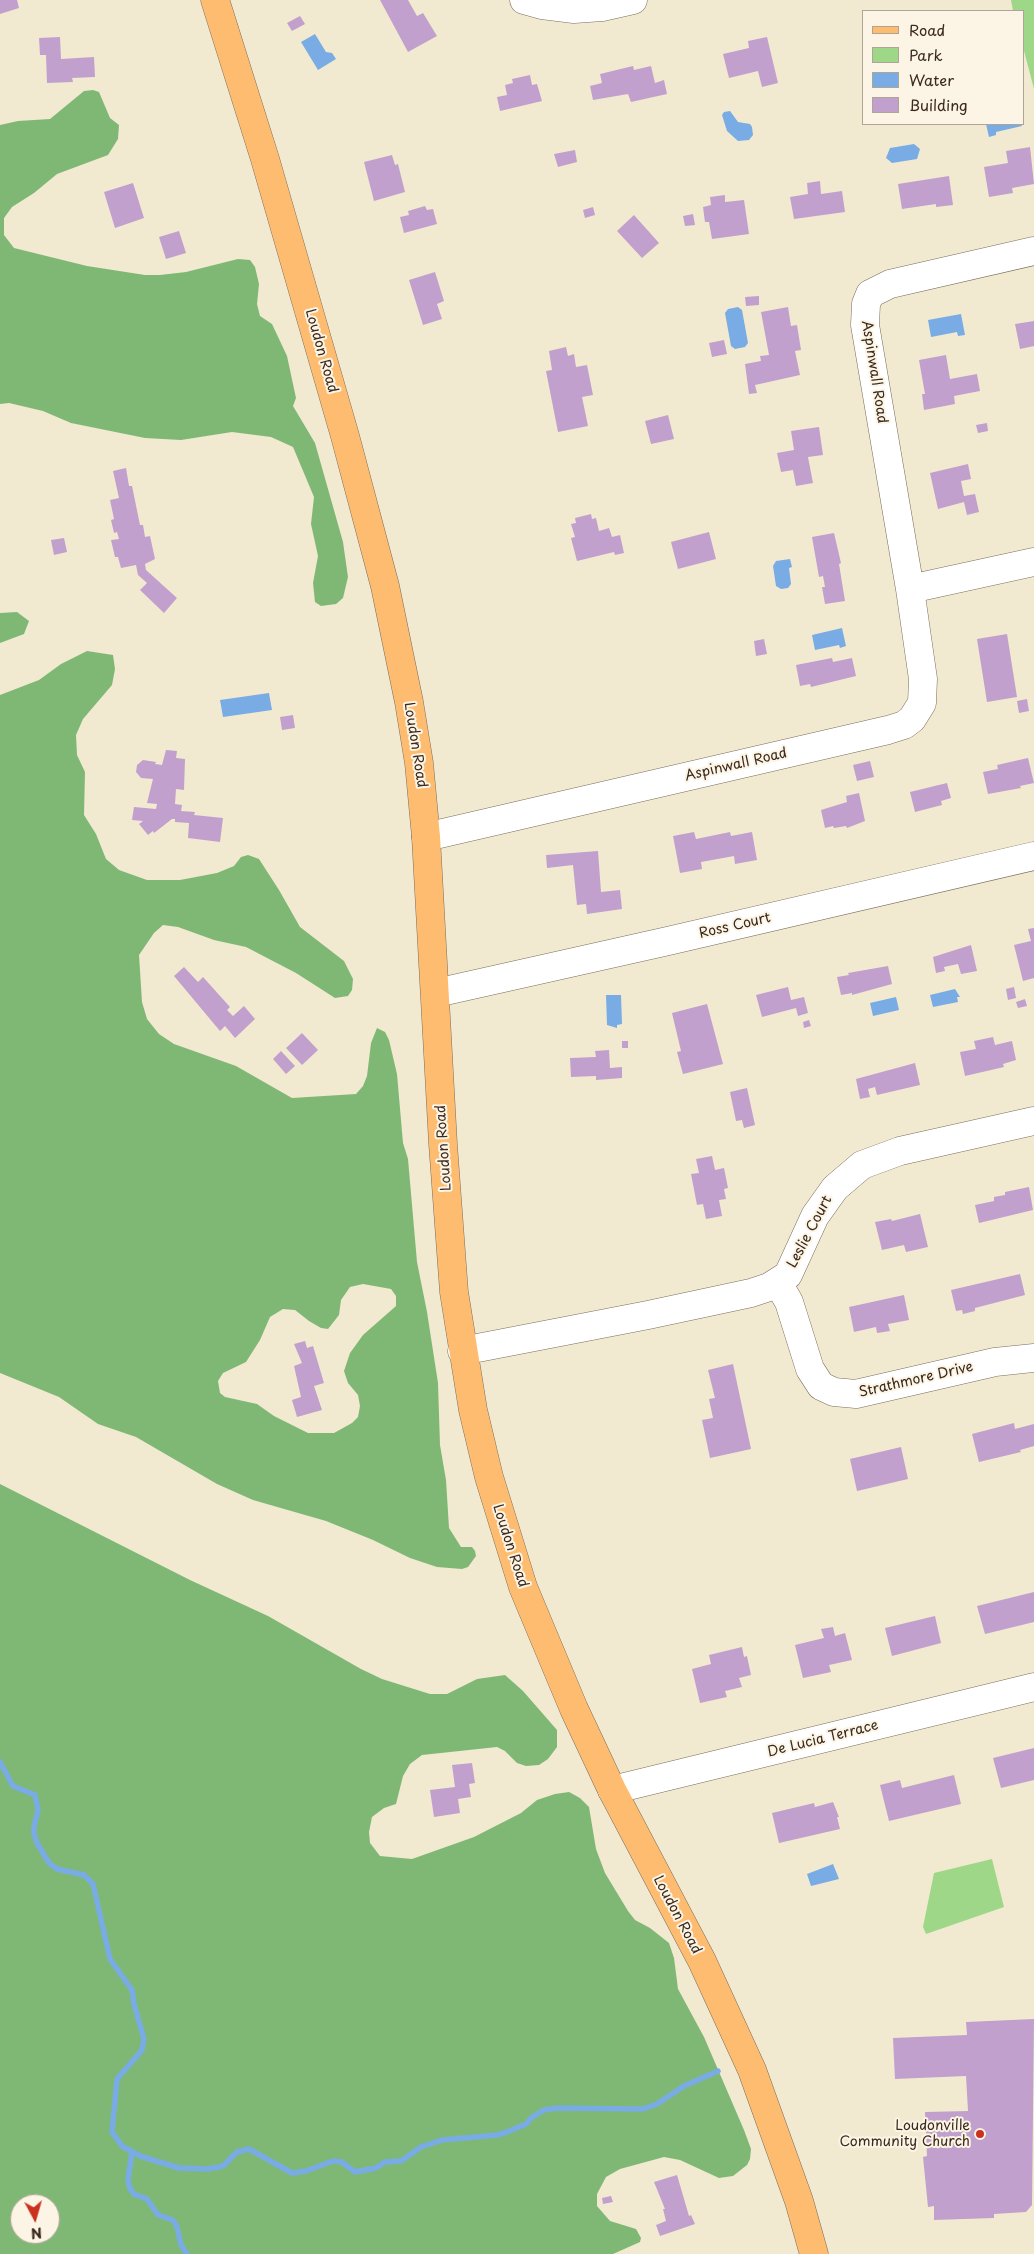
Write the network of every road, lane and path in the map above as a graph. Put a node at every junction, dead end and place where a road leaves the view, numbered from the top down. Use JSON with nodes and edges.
{"nodes":[{"id":1,"x":215,"y":0,"type":"edge"},
{"id":2,"x":524,"y":0,"type":"edge"},
{"id":3,"x":634,"y":0,"type":"edge"},
{"id":4,"x":1034,"y":250,"type":"edge"},
{"id":5,"x":1034,"y":562,"type":"edge"},
{"id":6,"x":910,"y":589,"type":"junction"},
{"id":7,"x":426,"y":837,"type":"junction"},
{"id":8,"x":1034,"y":856,"type":"edge"},
{"id":9,"x":436,"y":993,"type":"junction"},
{"id":10,"x":1034,"y":1121,"type":"edge"},
{"id":11,"x":778,"y":1283,"type":"junction"},
{"id":12,"x":462,"y":1351,"type":"junction"},
{"id":13,"x":1034,"y":1358,"type":"edge"},
{"id":14,"x":1034,"y":1687,"type":"edge"},
{"id":15,"x":612,"y":1790,"type":"junction"},
{"id":16,"x":814,"y":2254,"type":"edge"}],
"edges":[{"from":1,"to":7,"type":"main road","name":"Loudon Road"},
{"from":2,"to":3,"type":"street"},
{"from":4,"to":6,"type":"street","name":"Aspinwall Road"},
{"from":5,"to":6,"type":"street"},
{"from":6,"to":7,"type":"street","name":"Aspinwall Road"},
{"from":7,"to":9,"type":"main road","name":"Loudon Road"},
{"from":8,"to":9,"type":"street","name":"Ross Court"},
{"from":9,"to":12,"type":"main road","name":"Loudon Road"},
{"from":10,"to":11,"type":"street","name":"Leslie Court"},
{"from":11,"to":12,"type":"street","name":"Leslie Court"},
{"from":11,"to":13,"type":"street","name":"Strathmore Drive"},
{"from":12,"to":15,"type":"main road","name":"Loudon Road"},
{"from":14,"to":15,"type":"street","name":"De Lucia Terrace"},
{"from":15,"to":16,"type":"main road","name":"Loudon Road"}]}
